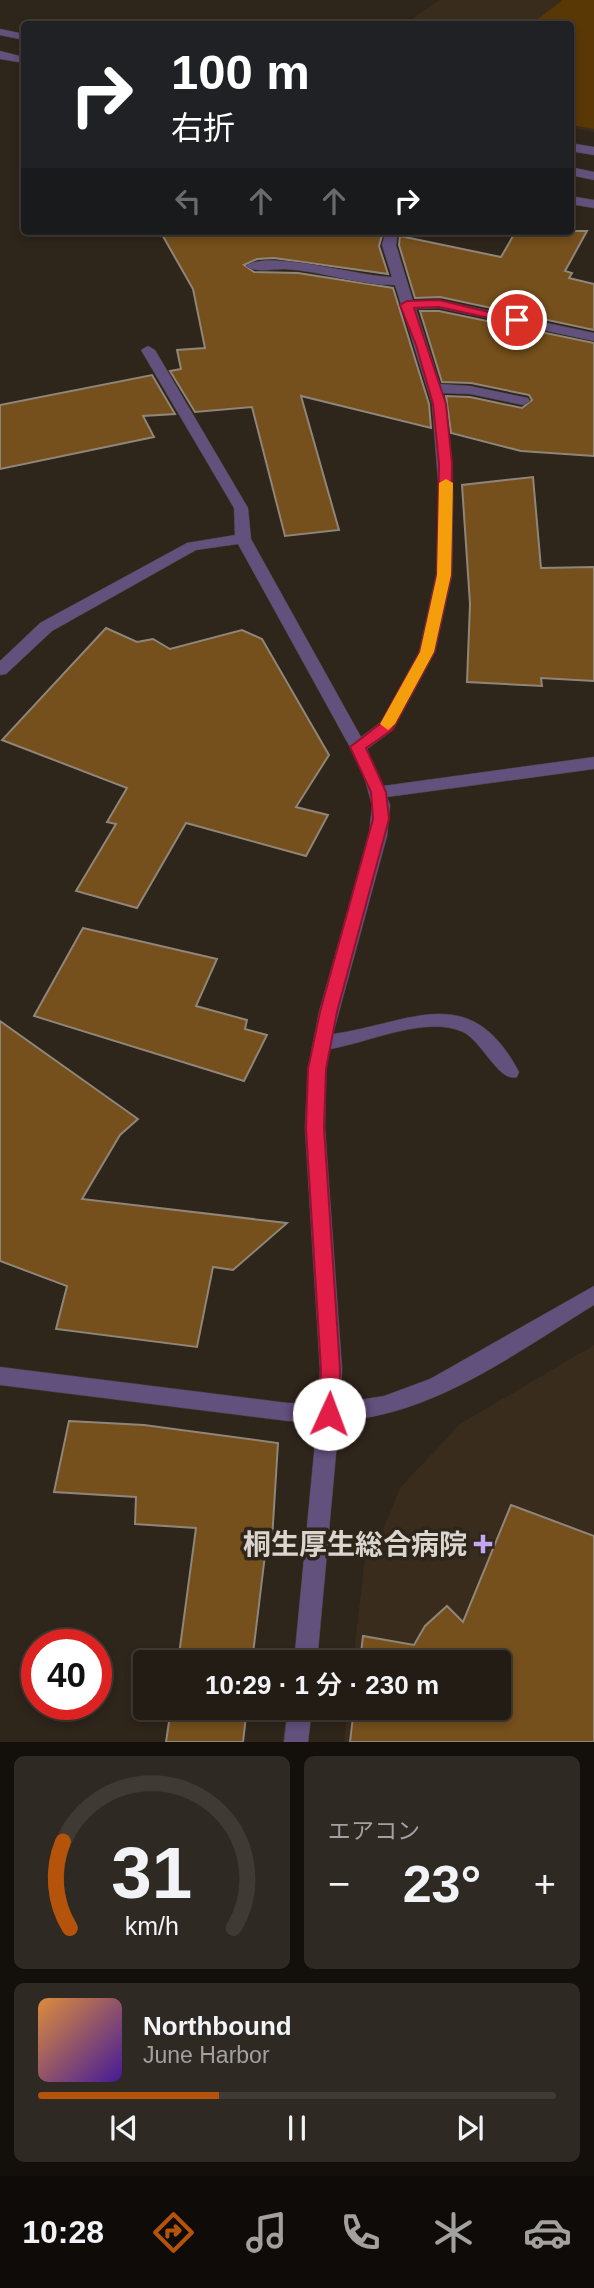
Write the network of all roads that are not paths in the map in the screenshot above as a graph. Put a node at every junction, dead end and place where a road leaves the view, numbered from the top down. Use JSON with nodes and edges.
{"nodes":[{"id":1,"x":0,"y":32,"type":"edge"},
{"id":2,"x":21,"y":36,"type":"edge"},
{"id":3,"x":0,"y":55,"type":"edge"},
{"id":4,"x":21,"y":59,"type":"edge"},
{"id":5,"x":574,"y":148,"type":"edge"},
{"id":6,"x":594,"y":151,"type":"edge"},
{"id":7,"x":574,"y":172,"type":"edge"},
{"id":8,"x":594,"y":176,"type":"edge"},
{"id":9,"x":574,"y":201,"type":"edge"},
{"id":10,"x":594,"y":204,"type":"edge"},
{"id":11,"x":391,"y":235,"type":"edge"},
{"id":12,"x":253,"y":267,"type":"dead end"},
{"id":13,"x":399,"y":281,"type":"junction"},
{"id":14,"x":407,"y":305,"type":"junction"},
{"id":15,"x":594,"y":337,"type":"edge"},
{"id":16,"x":148,"y":350,"type":"dead end"},
{"id":17,"x":436,"y":388,"type":"junction"},
{"id":18,"x":523,"y":401,"type":"dead end"},
{"id":19,"x":243,"y":538,"type":"junction"},
{"id":20,"x":0,"y":670,"type":"edge"},
{"id":21,"x":358,"y":747,"type":"junction"},
{"id":22,"x":594,"y":762,"type":"edge"},
{"id":23,"x":379,"y":792,"type":"junction"},
{"id":24,"x":321,"y":1043,"type":"junction"},
{"id":25,"x":510,"y":1072,"type":"dead end"},
{"id":26,"x":594,"y":1295,"type":"edge"},
{"id":27,"x":0,"y":1376,"type":"edge"},
{"id":28,"x":329,"y":1414,"type":"junction"},
{"id":29,"x":306,"y":1650,"type":"edge"},
{"id":30,"x":299,"y":1720,"type":"edge"},
{"id":31,"x":296,"y":1742,"type":"edge"}],
"edges":[{"from":1,"to":2,"type":"street"},
{"from":3,"to":4,"type":"street"},
{"from":5,"to":6,"type":"street"},
{"from":7,"to":8,"type":"street"},
{"from":9,"to":10,"type":"street"},
{"from":11,"to":13,"type":"street"},
{"from":12,"to":13,"type":"street"},
{"from":13,"to":14,"type":"street"},
{"from":14,"to":15,"type":"street"},
{"from":14,"to":17,"type":"street"},
{"from":16,"to":19,"type":"street"},
{"from":17,"to":18,"type":"street"},
{"from":17,"to":21,"type":"street"},
{"from":19,"to":20,"type":"street"},
{"from":19,"to":21,"type":"street"},
{"from":21,"to":23,"type":"street"},
{"from":22,"to":23,"type":"street"},
{"from":23,"to":24,"type":"street"},
{"from":24,"to":25,"type":"street"},
{"from":24,"to":28,"type":"street"},
{"from":26,"to":28,"type":"street"},
{"from":27,"to":28,"type":"street"},
{"from":28,"to":29,"type":"street"},
{"from":30,"to":31,"type":"street"}]}
